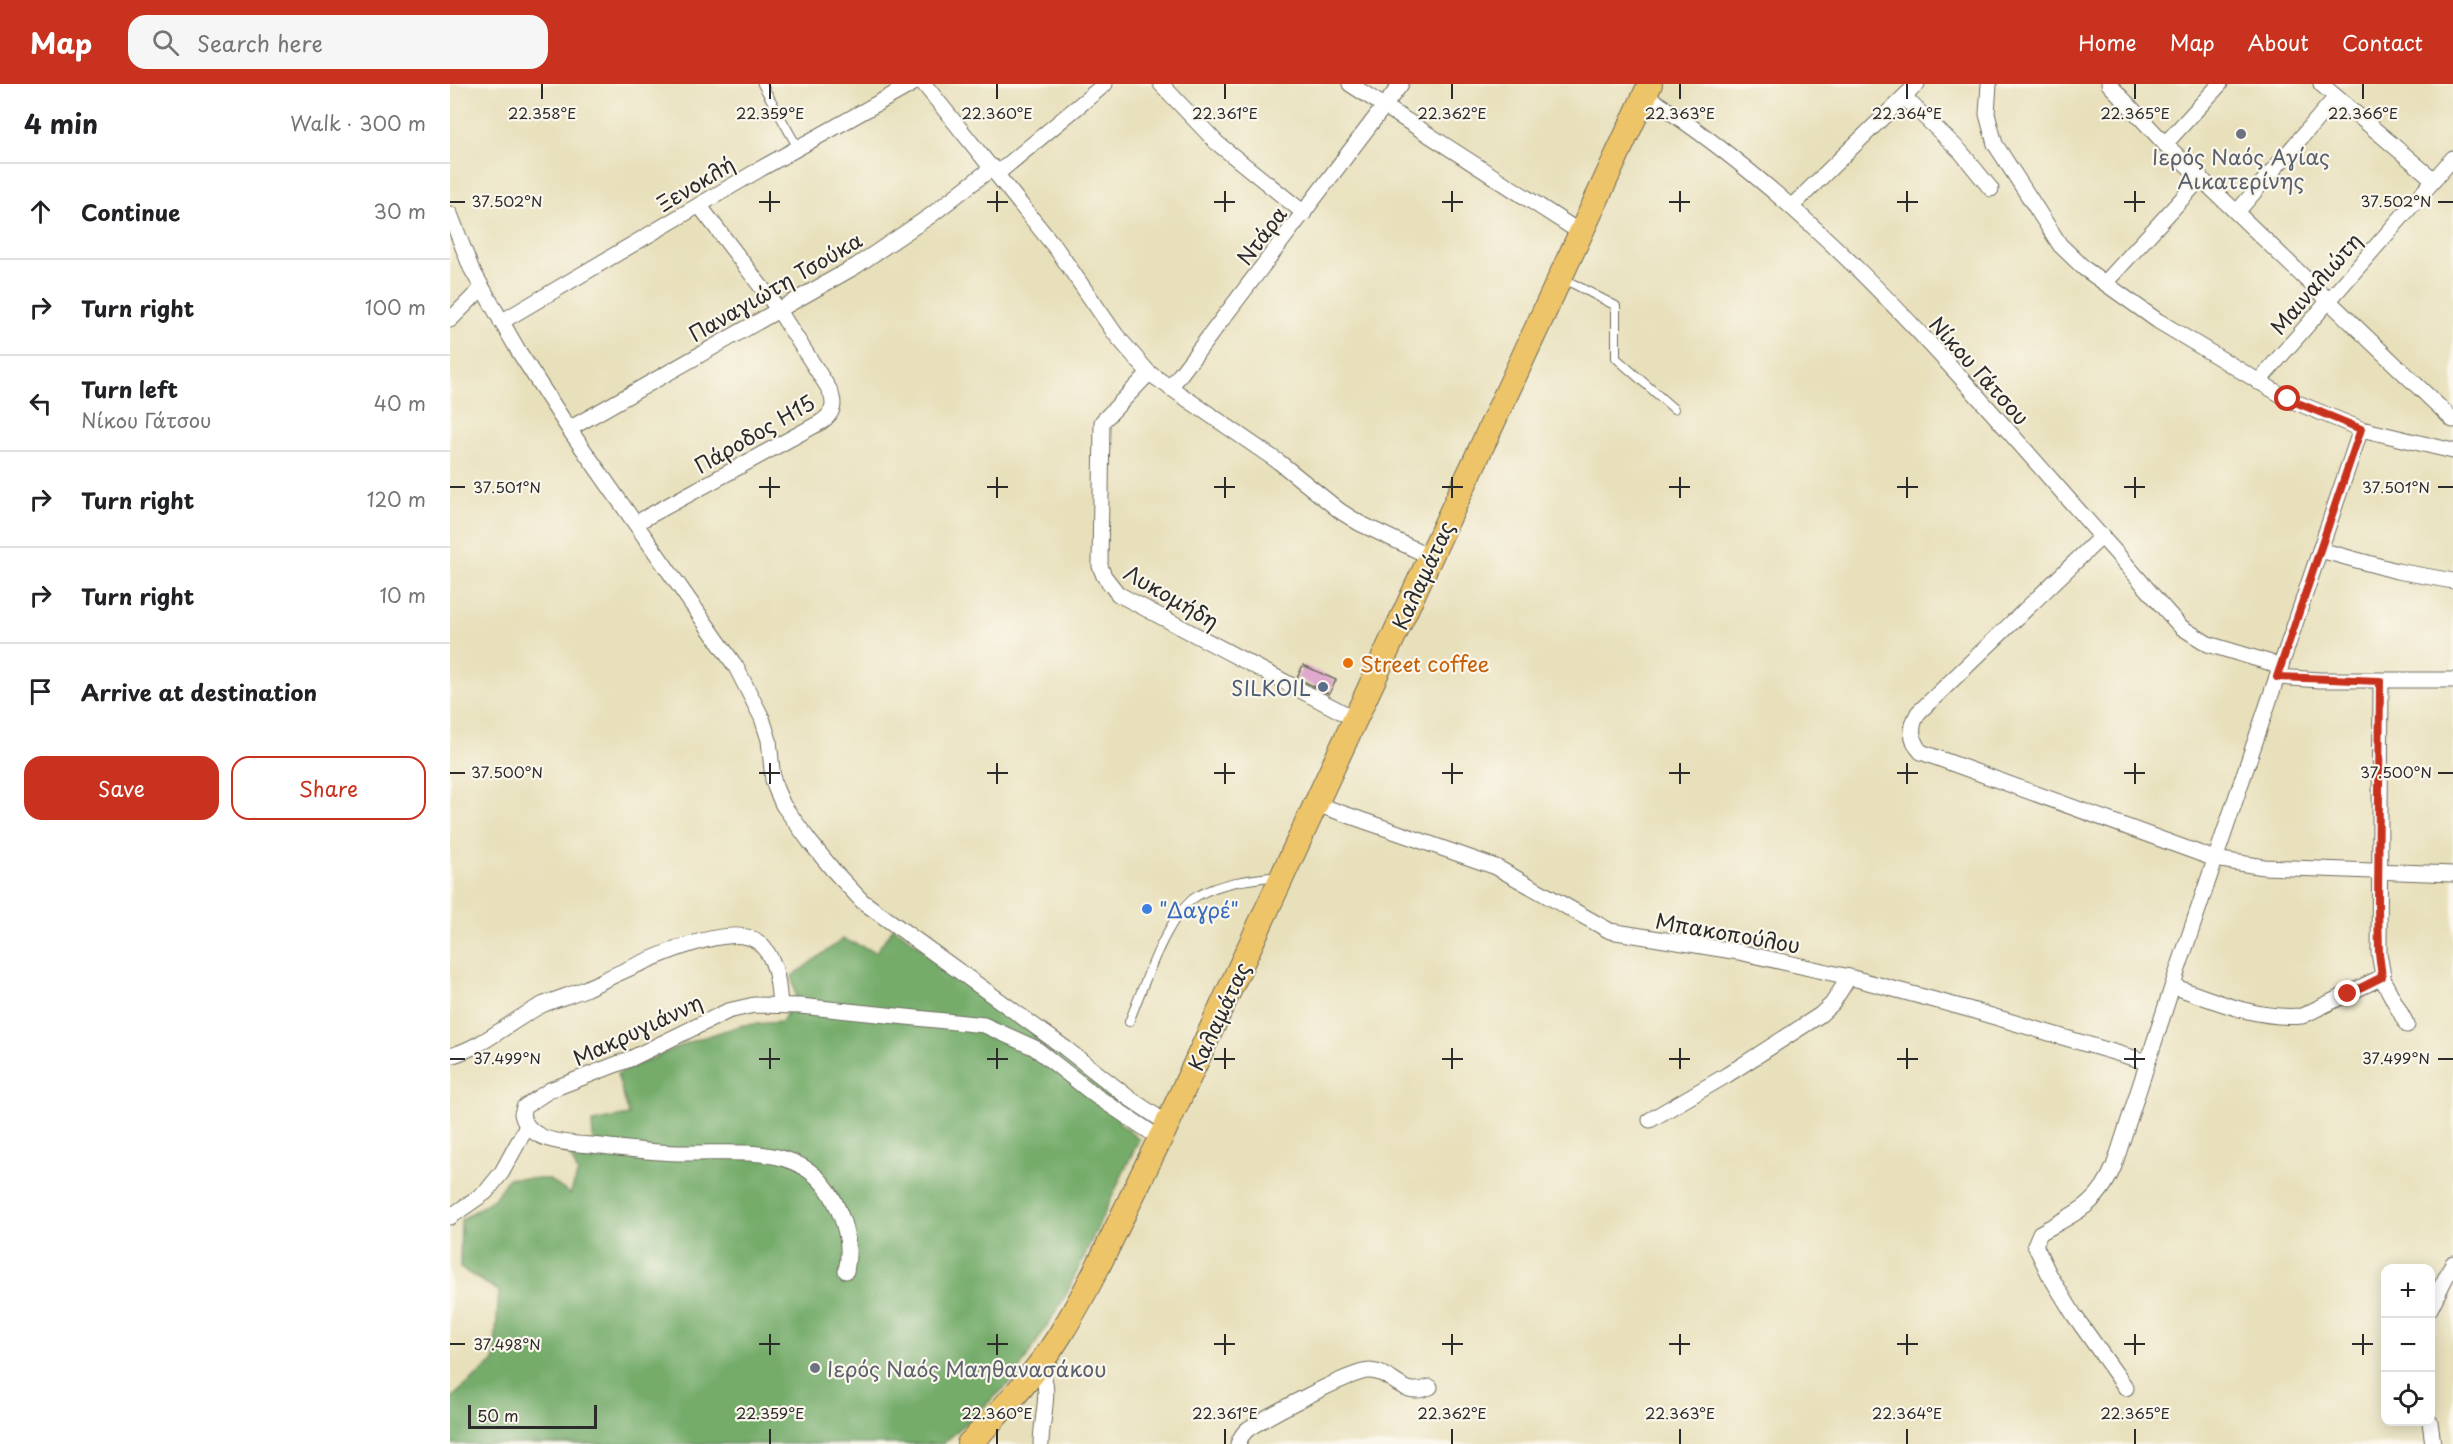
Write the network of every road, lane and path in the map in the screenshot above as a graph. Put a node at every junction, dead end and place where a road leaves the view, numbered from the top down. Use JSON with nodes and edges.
{"nodes":[{"id":1,"x":762,"y":84,"type":"edge"},
{"id":2,"x":912,"y":84,"type":"edge"},
{"id":3,"x":924,"y":84,"type":"edge"},
{"id":4,"x":1105,"y":84,"type":"edge"},
{"id":5,"x":1161,"y":84,"type":"edge"},
{"id":6,"x":1350,"y":84,"type":"edge"},
{"id":7,"x":1401,"y":84,"type":"edge"},
{"id":8,"x":1917,"y":84,"type":"edge"},
{"id":9,"x":1989,"y":84,"type":"edge"},
{"id":10,"x":2109,"y":84,"type":"edge"},
{"id":11,"x":2220,"y":84,"type":"edge"},
{"id":12,"x":2321,"y":84,"type":"edge"},
{"id":13,"x":1648,"y":89,"type":"edge"},
{"id":14,"x":1904,"y":97,"type":"junction"},
{"id":15,"x":2336,"y":97,"type":"junction"},
{"id":16,"x":1384,"y":106,"type":"junction"},
{"id":17,"x":2165,"y":144,"type":"junction"},
{"id":18,"x":798,"y":147,"type":"junction"},
{"id":19,"x":2453,"y":158,"type":"edge"},
{"id":20,"x":995,"y":170,"type":"junction"},
{"id":21,"x":2201,"y":178,"type":"junction"},
{"id":22,"x":2434,"y":180,"type":"junction"},
{"id":23,"x":1991,"y":189,"type":"dead end"},
{"id":24,"x":699,"y":205,"type":"junction"},
{"id":25,"x":1792,"y":206,"type":"junction"},
{"id":26,"x":2237,"y":212,"type":"junction"},
{"id":27,"x":1304,"y":213,"type":"junction"},
{"id":28,"x":450,"y":214,"type":"edge"},
{"id":29,"x":1581,"y":233,"type":"junction"},
{"id":30,"x":1561,"y":277,"type":"junction"},
{"id":31,"x":2105,"y":283,"type":"junction"},
{"id":32,"x":482,"y":288,"type":"junction"},
{"id":33,"x":2328,"y":300,"type":"junction"},
{"id":34,"x":778,"y":309,"type":"junction"},
{"id":35,"x":450,"y":320,"type":"edge"},
{"id":36,"x":501,"y":322,"type":"junction"},
{"id":37,"x":1149,"y":373,"type":"junction"},
{"id":38,"x":2258,"y":382,"type":"junction"},
{"id":39,"x":1170,"y":388,"type":"junction"},
{"id":40,"x":1674,"y":410,"type":"dead end"},
{"id":41,"x":2453,"y":420,"type":"edge"},
{"id":42,"x":569,"y":429,"type":"junction"},
{"id":43,"x":2361,"y":429,"type":"junction"},
{"id":44,"x":2453,"y":451,"type":"edge"},
{"id":45,"x":636,"y":523,"type":"junction"},
{"id":46,"x":2102,"y":536,"type":"junction"},
{"id":47,"x":2320,"y":550,"type":"junction"},
{"id":48,"x":1431,"y":556,"type":"junction"},
{"id":49,"x":2453,"y":581,"type":"edge"},
{"id":50,"x":2279,"y":672,"type":"junction"},
{"id":51,"x":2453,"y":680,"type":"edge"},
{"id":52,"x":2380,"y":681,"type":"junction"},
{"id":53,"x":1355,"y":719,"type":"junction"},
{"id":54,"x":1316,"y":804,"type":"junction"},
{"id":55,"x":2215,"y":859,"type":"junction"},
{"id":56,"x":2380,"y":870,"type":"junction"},
{"id":57,"x":2453,"y":874,"type":"edge"},
{"id":58,"x":1283,"y":875,"type":"junction"},
{"id":59,"x":1849,"y":977,"type":"junction"},
{"id":60,"x":2382,"y":977,"type":"junction"},
{"id":61,"x":2173,"y":986,"type":"junction"},
{"id":62,"x":780,"y":1005,"type":"junction"},
{"id":63,"x":1129,"y":1022,"type":"dead end"},
{"id":64,"x":2407,"y":1025,"type":"dead end"},
{"id":65,"x":450,"y":1056,"type":"edge"},
{"id":66,"x":2147,"y":1062,"type":"junction"},
{"id":67,"x":1650,"y":1120,"type":"dead end"},
{"id":68,"x":527,"y":1126,"type":"junction"},
{"id":69,"x":1164,"y":1131,"type":"junction"},
{"id":70,"x":450,"y":1217,"type":"edge"},
{"id":71,"x":2453,"y":1263,"type":"edge"},
{"id":72,"x":846,"y":1271,"type":"dead end"},
{"id":73,"x":2435,"y":1299,"type":"edge"},
{"id":74,"x":1039,"y":1365,"type":"junction"},
{"id":75,"x":1430,"y":1388,"type":"dead end"},
{"id":76,"x":2126,"y":1388,"type":"dead end"},
{"id":77,"x":2431,"y":1426,"type":"edge"},
{"id":78,"x":969,"y":1444,"type":"edge"},
{"id":79,"x":1041,"y":1444,"type":"edge"},
{"id":80,"x":1238,"y":1444,"type":"edge"},
{"id":81,"x":2433,"y":1444,"type":"edge"}],
"edges":[{"from":1,"to":18,"type":"lane"},
{"from":2,"to":18,"type":"street","name":"Ξενοκλή"},
{"from":3,"to":20,"type":"street"},
{"from":4,"to":20,"type":"street","name":"Παναγιώτη Τσούκα"},
{"from":5,"to":27,"type":"street"},
{"from":6,"to":16,"type":"street"},
{"from":7,"to":16,"type":"street","name":"Ντάρα"},
{"from":8,"to":14,"type":"street"},
{"from":9,"to":31,"type":"street"},
{"from":10,"to":17,"type":"street"},
{"from":11,"to":17,"type":"street"},
{"from":12,"to":15,"type":"street"},
{"from":13,"to":25,"type":"street","name":"Νίκου Γάτσου"},
{"from":13,"to":29,"type":"main road","name":"Καλαμάτας"},
{"from":14,"to":23,"type":"street"},
{"from":14,"to":25,"type":"street"},
{"from":15,"to":22,"type":"street"},
{"from":15,"to":26,"type":"street"},
{"from":16,"to":27,"type":"street","name":"Ντάρα"},
{"from":16,"to":29,"type":"street"},
{"from":17,"to":21,"type":"street"},
{"from":18,"to":24,"type":"street","name":"Ξενοκλή"},
{"from":19,"to":22,"type":"street","name":"Μαιναλιώτη"},
{"from":20,"to":34,"type":"street","name":"Παναγιώτη Τσούκα"},
{"from":20,"to":37,"type":"street"},
{"from":21,"to":26,"type":"street"},
{"from":21,"to":31,"type":"street"},
{"from":22,"to":33,"type":"street","name":"Μαιναλιώτη"},
{"from":24,"to":34,"type":"street","name":"Πάροδος Η15"},
{"from":24,"to":36,"type":"street","name":"Ξενοκλή"},
{"from":25,"to":46,"type":"street","name":"Νίκου Γάτσου"},
{"from":26,"to":33,"type":"street"},
{"from":27,"to":39,"type":"street","name":"Ντάρα"},
{"from":28,"to":32,"type":"street"},
{"from":29,"to":30,"type":"main road","name":"Καλαμάτας"},
{"from":30,"to":40,"type":"lane"},
{"from":30,"to":48,"type":"main road","name":"Καλαμάτας"},
{"from":31,"to":38,"type":"street"},
{"from":32,"to":35,"type":"street"},
{"from":32,"to":36,"type":"street"},
{"from":33,"to":38,"type":"street","name":"Μαιναλιώτη"},
{"from":33,"to":41,"type":"street"},
{"from":34,"to":42,"type":"street","name":"Παναγιώτη Τσούκα"},
{"from":34,"to":45,"type":"street","name":"Πάροδος Η15"},
{"from":36,"to":42,"type":"street"},
{"from":37,"to":39,"type":"street"},
{"from":37,"to":53,"type":"street","name":"Λυκομήδη"},
{"from":38,"to":43,"type":"street"},
{"from":39,"to":48,"type":"street"},
{"from":42,"to":45,"type":"street"},
{"from":43,"to":44,"type":"street"},
{"from":43,"to":47,"type":"street"},
{"from":45,"to":69,"type":"street"},
{"from":46,"to":50,"type":"street","name":"Νίκου Γάτσου"},
{"from":46,"to":55,"type":"street"},
{"from":47,"to":49,"type":"street"},
{"from":47,"to":50,"type":"street"},
{"from":48,"to":53,"type":"main road","name":"Καλαμάτας"},
{"from":50,"to":52,"type":"street","name":"Νίκου Γάτσου"},
{"from":50,"to":55,"type":"street"},
{"from":51,"to":52,"type":"street","name":"Νίκου Γάτσου"},
{"from":52,"to":56,"type":"street"},
{"from":53,"to":54,"type":"main road","name":"Καλαμάτας"},
{"from":54,"to":58,"type":"main road","name":"Καλαμάτας"},
{"from":54,"to":59,"type":"street","name":"Μπακοπούλου"},
{"from":55,"to":56,"type":"street"},
{"from":55,"to":61,"type":"street"},
{"from":56,"to":57,"type":"street"},
{"from":56,"to":60,"type":"street"},
{"from":58,"to":63,"type":"lane"},
{"from":58,"to":69,"type":"main road","name":"Καλαμάτας"},
{"from":59,"to":66,"type":"street","name":"Μπακοπούλου"},
{"from":59,"to":67,"type":"street"},
{"from":60,"to":61,"type":"street"},
{"from":60,"to":64,"type":"street"},
{"from":61,"to":66,"type":"street"},
{"from":62,"to":65,"type":"street"},
{"from":62,"to":68,"type":"street","name":"Μακρυγιάννη"},
{"from":62,"to":69,"type":"street","name":"Μακρυγιάννη"},
{"from":66,"to":76,"type":"street"},
{"from":68,"to":70,"type":"street"},
{"from":68,"to":72,"type":"street"},
{"from":69,"to":74,"type":"main road","name":"Καλαμάτας"},
{"from":71,"to":73,"type":"street"},
{"from":74,"to":78,"type":"main road","name":"Καλαμάτας"},
{"from":74,"to":79,"type":"street"},
{"from":75,"to":80,"type":"street"},
{"from":77,"to":81,"type":"street"}]}
